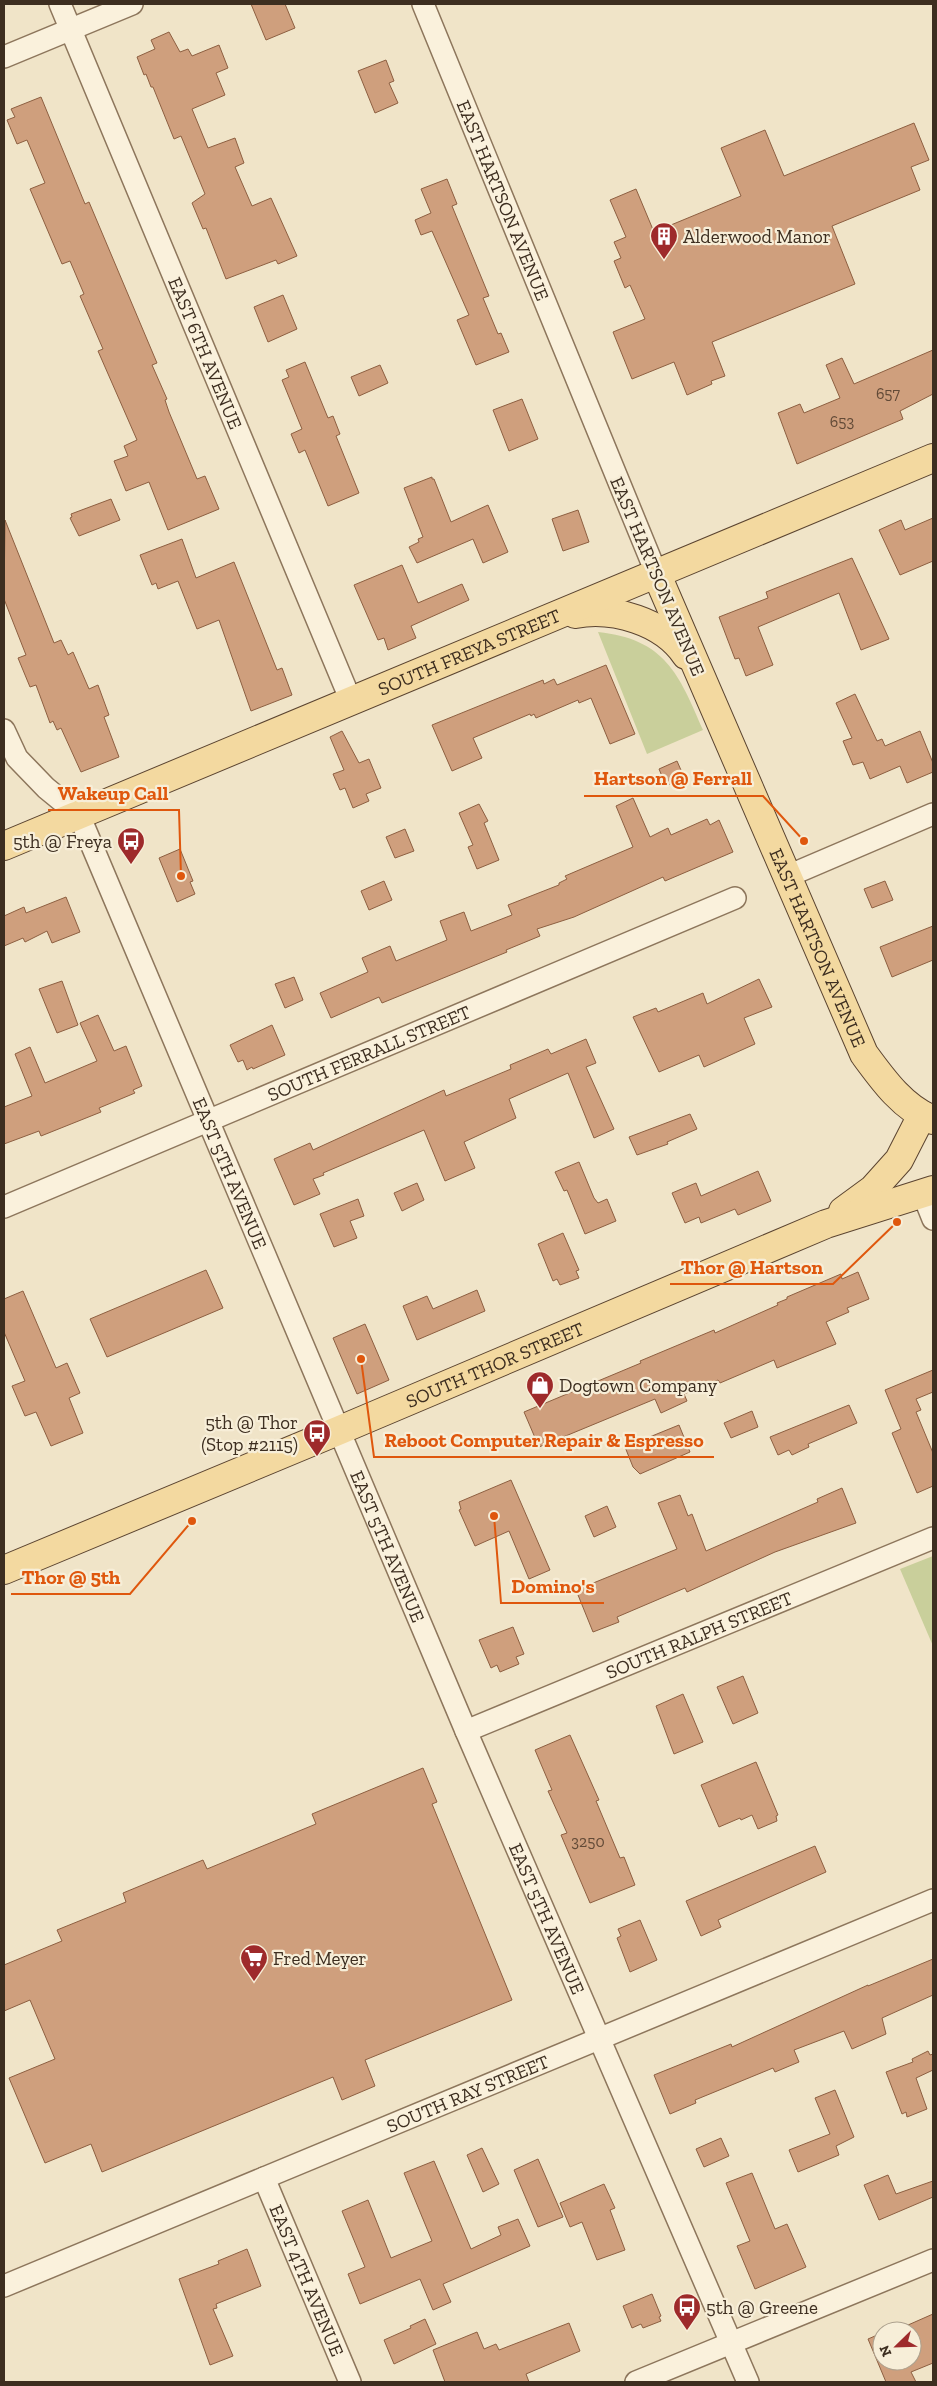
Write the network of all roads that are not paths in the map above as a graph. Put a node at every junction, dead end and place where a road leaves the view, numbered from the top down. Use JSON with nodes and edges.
{"nodes":[{"id":1,"x":60,"y":4,"type":"edge"},
{"id":2,"x":132,"y":4,"type":"edge"},
{"id":3,"x":423,"y":4,"type":"edge"},
{"id":4,"x":71,"y":29,"type":"junction"},
{"id":5,"x":4,"y":57,"type":"edge"},
{"id":6,"x":933,"y":458,"type":"edge"},
{"id":7,"x":657,"y":575,"type":"junction"},
{"id":8,"x":545,"y":621,"type":"junction"},
{"id":9,"x":701,"y":679,"type":"junction"},
{"id":10,"x":351,"y":701,"type":"junction"},
{"id":11,"x":4,"y":730,"type":"edge"},
{"id":12,"x":79,"y":814,"type":"junction"},
{"id":13,"x":933,"y":814,"type":"edge"},
{"id":14,"x":4,"y":846,"type":"edge"},
{"id":15,"x":788,"y":876,"type":"junction"},
{"id":16,"x":735,"y":898,"type":"dead end"},
{"id":17,"x":928,"y":1118,"type":"edge"},
{"id":18,"x":209,"y":1121,"type":"junction"},
{"id":19,"x":928,"y":1192,"type":"edge"},
{"id":20,"x":4,"y":1207,"type":"edge"},
{"id":21,"x":933,"y":1219,"type":"edge"},
{"id":22,"x":826,"y":1224,"type":"junction"},
{"id":23,"x":340,"y":1430,"type":"junction"},
{"id":24,"x":933,"y":1538,"type":"edge"},
{"id":25,"x":4,"y":1570,"type":"edge"},
{"id":26,"x":466,"y":1731,"type":"junction"},
{"id":27,"x":933,"y":1900,"type":"edge"},
{"id":28,"x":598,"y":2038,"type":"junction"},
{"id":29,"x":264,"y":2178,"type":"junction"},
{"id":30,"x":933,"y":2260,"type":"edge"},
{"id":31,"x":4,"y":2286,"type":"edge"},
{"id":32,"x":732,"y":2343,"type":"junction"},
{"id":33,"x":350,"y":2382,"type":"edge"},
{"id":34,"x":636,"y":2382,"type":"edge"},
{"id":35,"x":748,"y":2382,"type":"edge"}],
"edges":[{"from":1,"to":4,"type":"street","name":"EAST 6TH AVENUE"},
{"from":2,"to":4,"type":"street"},
{"from":3,"to":7,"type":"street","name":"EAST HARTSON AVENUE"},
{"from":4,"to":5,"type":"street"},
{"from":4,"to":10,"type":"street","name":"EAST 6TH AVENUE"},
{"from":6,"to":7,"type":"main road","name":"SOUTH FREYA STREET"},
{"from":7,"to":8,"type":"main road","name":"SOUTH FREYA STREET"},
{"from":7,"to":9,"type":"main road","name":"EAST HARTSON AVENUE"},
{"from":8,"to":9,"type":"main road"},
{"from":8,"to":10,"type":"main road","name":"SOUTH FREYA STREET"},
{"from":9,"to":15,"type":"main road","name":"EAST HARTSON AVENUE"},
{"from":10,"to":12,"type":"main road","name":"SOUTH FREYA STREET"},
{"from":11,"to":12,"type":"street","name":"EAST 5TH AVENUE"},
{"from":12,"to":14,"type":"main road","name":"SOUTH FREYA STREET"},
{"from":12,"to":18,"type":"street","name":"EAST 5TH AVENUE"},
{"from":13,"to":15,"type":"street"},
{"from":15,"to":17,"type":"main road","name":"EAST HARTSON AVENUE"},
{"from":16,"to":18,"type":"street","name":"SOUTH FERRALL STREET"},
{"from":17,"to":22,"type":"main road"},
{"from":18,"to":20,"type":"street","name":"SOUTH FERRALL STREET"},
{"from":18,"to":23,"type":"street","name":"EAST 5TH AVENUE"},
{"from":19,"to":21,"type":"street"},
{"from":19,"to":22,"type":"main road","name":"SOUTH THOR STREET"},
{"from":22,"to":23,"type":"main road","name":"SOUTH THOR STREET"},
{"from":23,"to":25,"type":"main road","name":"SOUTH THOR STREET"},
{"from":23,"to":26,"type":"street","name":"EAST 5TH AVENUE"},
{"from":24,"to":26,"type":"street","name":"SOUTH RALPH STREET"},
{"from":26,"to":28,"type":"street","name":"EAST 5TH AVENUE"},
{"from":27,"to":28,"type":"street","name":"SOUTH RAY STREET"},
{"from":28,"to":29,"type":"street","name":"SOUTH RAY STREET"},
{"from":28,"to":32,"type":"street","name":"EAST 5TH AVENUE"},
{"from":29,"to":31,"type":"street","name":"SOUTH RAY STREET"},
{"from":29,"to":33,"type":"street","name":"EAST 4TH AVENUE"},
{"from":30,"to":32,"type":"street"},
{"from":32,"to":34,"type":"street"},
{"from":32,"to":35,"type":"street","name":"EAST 5TH AVENUE"}]}
